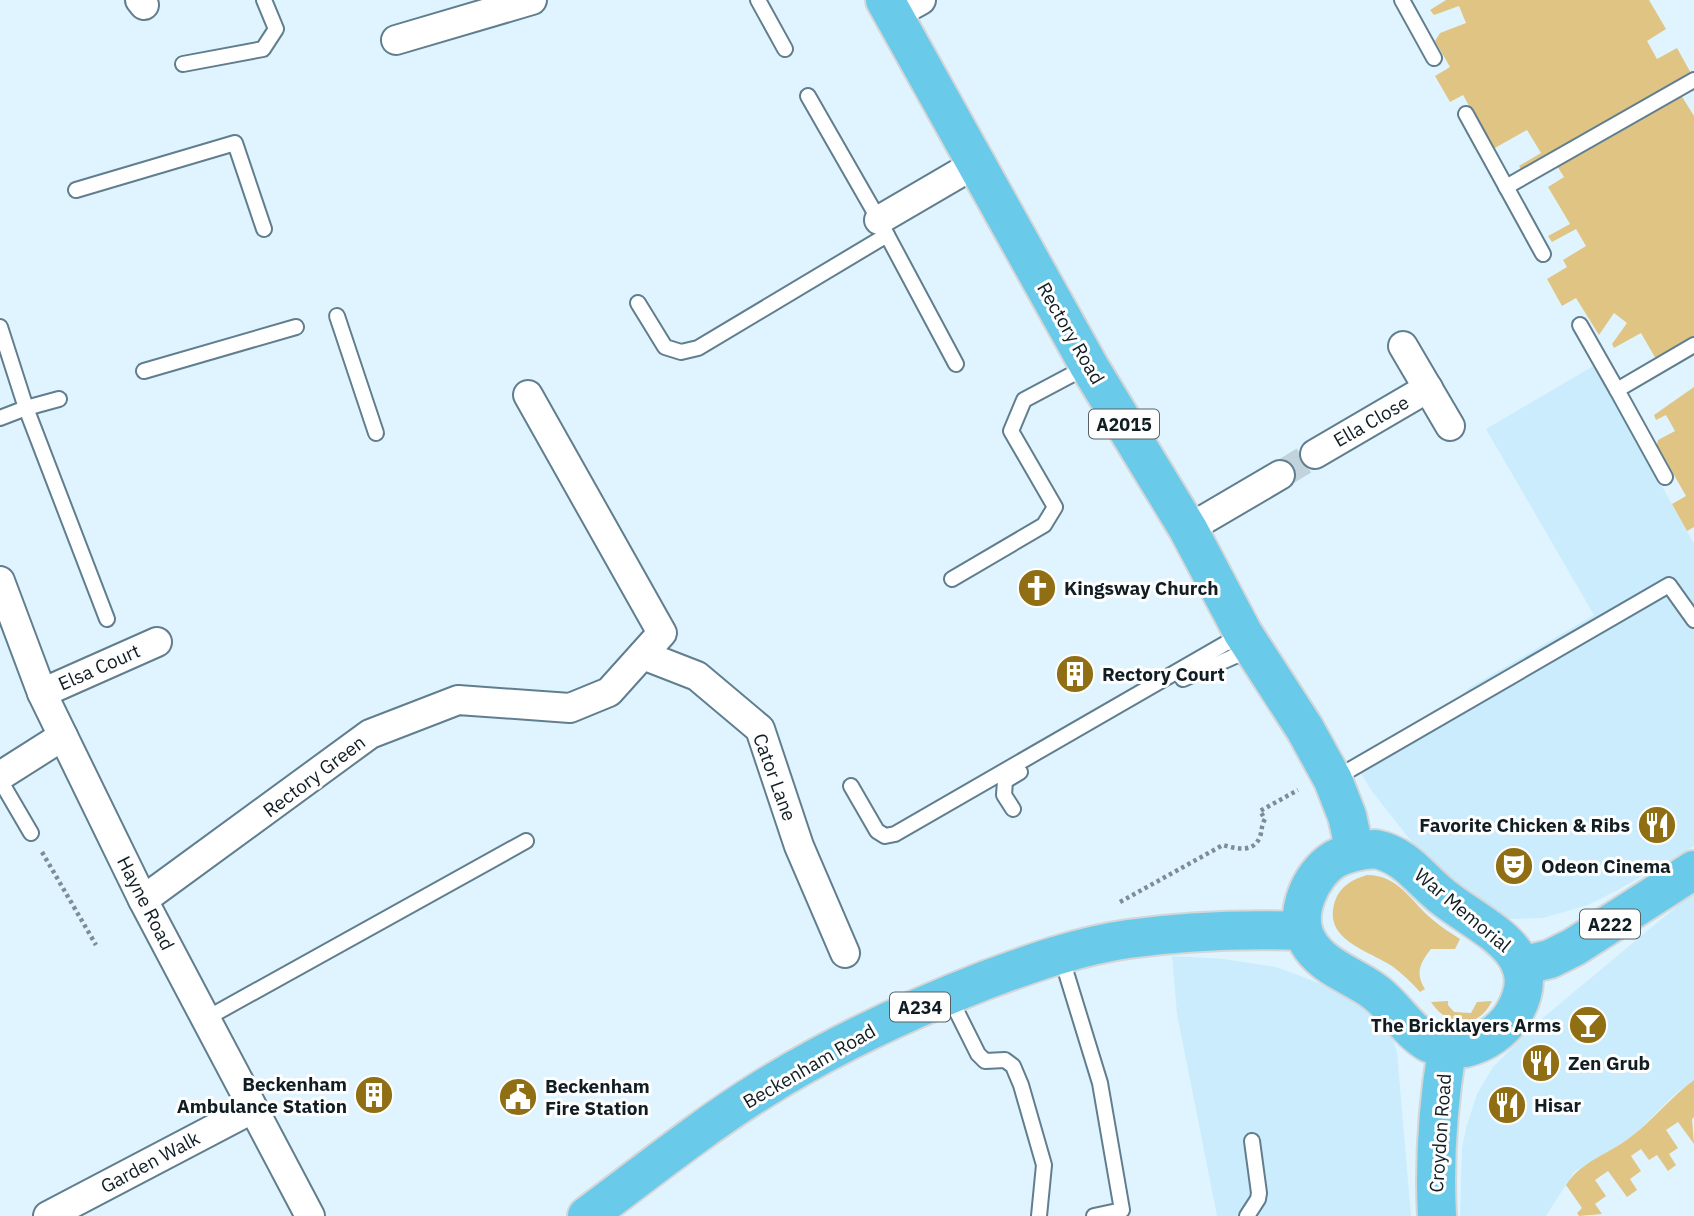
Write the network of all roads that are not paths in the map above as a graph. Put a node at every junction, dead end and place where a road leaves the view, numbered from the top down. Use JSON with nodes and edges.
{"nodes":[{"id":1,"x":264,"y":0,"type":"edge"},
{"id":2,"x":532,"y":0,"type":"edge"},
{"id":3,"x":758,"y":0,"type":"edge"},
{"id":4,"x":1402,"y":0,"type":"edge"},
{"id":5,"x":900,"y":5,"type":"edge"},
{"id":6,"x":396,"y":40,"type":"dead end"},
{"id":7,"x":785,"y":49,"type":"dead end"},
{"id":8,"x":1434,"y":58,"type":"dead end"},
{"id":9,"x":183,"y":64,"type":"dead end"},
{"id":10,"x":1694,"y":80,"type":"edge"},
{"id":11,"x":808,"y":96,"type":"dead end"},
{"id":12,"x":1466,"y":114,"type":"dead end"},
{"id":13,"x":975,"y":164,"type":"junction"},
{"id":14,"x":1506,"y":187,"type":"junction"},
{"id":15,"x":76,"y":190,"type":"dead end"},
{"id":16,"x":883,"y":228,"type":"junction"},
{"id":17,"x":264,"y":229,"type":"dead end"},
{"id":18,"x":1543,"y":254,"type":"dead end"},
{"id":19,"x":638,"y":303,"type":"dead end"},
{"id":20,"x":337,"y":316,"type":"dead end"},
{"id":21,"x":1580,"y":325,"type":"dead end"},
{"id":22,"x":0,"y":327,"type":"edge"},
{"id":23,"x":296,"y":327,"type":"dead end"},
{"id":24,"x":1694,"y":345,"type":"edge"},
{"id":25,"x":1403,"y":346,"type":"dead end"},
{"id":26,"x":956,"y":364,"type":"dead end"},
{"id":27,"x":1089,"y":366,"type":"junction"},
{"id":28,"x":144,"y":371,"type":"dead end"},
{"id":29,"x":1428,"y":388,"type":"junction"},
{"id":30,"x":1617,"y":390,"type":"junction"},
{"id":31,"x":528,"y":395,"type":"dead end"},
{"id":32,"x":59,"y":399,"type":"dead end"},
{"id":33,"x":26,"y":408,"type":"junction"},
{"id":34,"x":0,"y":418,"type":"edge"},
{"id":35,"x":1450,"y":426,"type":"dead end"},
{"id":36,"x":376,"y":433,"type":"dead end"},
{"id":37,"x":1315,"y":454,"type":"tunnel mouth"},
{"id":38,"x":1280,"y":475,"type":"tunnel mouth"},
{"id":39,"x":1665,"y":477,"type":"dead end"},
{"id":40,"x":1188,"y":529,"type":"junction"},
{"id":41,"x":952,"y":579,"type":"dead end"},
{"id":42,"x":0,"y":581,"type":"edge"},
{"id":43,"x":107,"y":619,"type":"dead end"},
{"id":44,"x":1694,"y":620,"type":"edge"},
{"id":45,"x":1248,"y":641,"type":"junction"},
{"id":46,"x":157,"y":642,"type":"dead end"},
{"id":47,"x":643,"y":655,"type":"junction"},
{"id":48,"x":42,"y":693,"type":"junction"},
{"id":49,"x":63,"y":736,"type":"junction"},
{"id":50,"x":0,"y":778,"type":"edge"},
{"id":51,"x":1316,"y":785,"type":"junction"},
{"id":52,"x":851,"y":786,"type":"dead end"},
{"id":53,"x":1013,"y":810,"type":"dead end"},
{"id":54,"x":30,"y":833,"type":"road end"},
{"id":55,"x":526,"y":841,"type":"dead end"},
{"id":56,"x":1355,"y":851,"type":"junction"},
{"id":57,"x":1694,"y":870,"type":"edge"},
{"id":58,"x":143,"y":901,"type":"junction"},
{"id":59,"x":1303,"y":931,"type":"junction"},
{"id":60,"x":845,"y":953,"type":"dead end"},
{"id":61,"x":1060,"y":954,"type":"junction"},
{"id":62,"x":1521,"y":966,"type":"junction"},
{"id":63,"x":948,"y":995,"type":"junction"},
{"id":64,"x":207,"y":1018,"type":"junction"},
{"id":65,"x":1447,"y":1049,"type":"junction"},
{"id":66,"x":252,"y":1108,"type":"junction"},
{"id":67,"x":1252,"y":1141,"type":"dead end"},
{"id":68,"x":48,"y":1216,"type":"edge"},
{"id":69,"x":310,"y":1216,"type":"edge"},
{"id":70,"x":587,"y":1216,"type":"edge"},
{"id":71,"x":1039,"y":1216,"type":"edge"},
{"id":72,"x":1094,"y":1216,"type":"edge"},
{"id":73,"x":1247,"y":1216,"type":"edge"},
{"id":74,"x":1437,"y":1216,"type":"edge"}],
"edges":[{"from":1,"to":9,"type":"lane"},
{"from":2,"to":6,"type":"street"},
{"from":3,"to":7,"type":"lane"},
{"from":4,"to":8,"type":"lane"},
{"from":5,"to":13,"type":"main road","name":"Rectory Road","number":"A2015"},
{"from":10,"to":14,"type":"lane"},
{"from":11,"to":16,"type":"lane"},
{"from":12,"to":14,"type":"lane"},
{"from":13,"to":16,"type":"street"},
{"from":13,"to":27,"type":"main road","name":"Rectory Road","number":"A2015"},
{"from":14,"to":18,"type":"lane"},
{"from":15,"to":17,"type":"lane"},
{"from":16,"to":19,"type":"lane"},
{"from":16,"to":26,"type":"lane"},
{"from":20,"to":36,"type":"lane"},
{"from":21,"to":30,"type":"lane"},
{"from":22,"to":33,"type":"lane"},
{"from":23,"to":28,"type":"lane"},
{"from":24,"to":30,"type":"lane"},
{"from":25,"to":29,"type":"street","name":"Ella Close"},
{"from":27,"to":40,"type":"main road","name":"Rectory Road","number":"A2015"},
{"from":27,"to":41,"type":"lane"},
{"from":29,"to":35,"type":"street","name":"Ella Close"},
{"from":29,"to":37,"type":"street","name":"Ella Close"},
{"from":30,"to":39,"type":"lane"},
{"from":31,"to":47,"type":"street","name":"Rectory Green"},
{"from":32,"to":33,"type":"lane"},
{"from":33,"to":34,"type":"lane"},
{"from":33,"to":43,"type":"lane"},
{"from":38,"to":40,"type":"street"},
{"from":40,"to":45,"type":"main road","name":"Rectory Road","number":"A2015"},
{"from":42,"to":48,"type":"street","name":"Hayne Road"},
{"from":44,"to":51,"type":"lane"},
{"from":45,"to":51,"type":"main road","name":"Rectory Road","number":"A2015"},
{"from":45,"to":52,"type":"lane"},
{"from":45,"to":53,"type":"lane"},
{"from":46,"to":48,"type":"street","name":"Elsa Court"},
{"from":47,"to":58,"type":"street","name":"Rectory Green"},
{"from":47,"to":60,"type":"street","name":"Cator Lane"},
{"from":48,"to":49,"type":"street","name":"Hayne Road"},
{"from":49,"to":50,"type":"street"},
{"from":49,"to":58,"type":"street","name":"Hayne Road"},
{"from":50,"to":54,"type":"lane"},
{"from":51,"to":56,"type":"main road","name":"Rectory Road","number":"A2015"},
{"from":55,"to":64,"type":"lane"},
{"from":56,"to":59,"type":"main road"},
{"from":56,"to":62,"type":"main road","name":"War Memorial"},
{"from":57,"to":62,"type":"main road","number":"A222"},
{"from":58,"to":64,"type":"street","name":"Hayne Road"},
{"from":59,"to":61,"type":"main road","name":"Beckenham Road","number":"A234"},
{"from":59,"to":65,"type":"main road"},
{"from":61,"to":63,"type":"main road","name":"Beckenham Road","number":"A234"},
{"from":61,"to":72,"type":"lane"},
{"from":62,"to":65,"type":"main road","name":"War Memorial"},
{"from":63,"to":70,"type":"main road","name":"Beckenham Road","number":"A234"},
{"from":63,"to":71,"type":"lane"},
{"from":64,"to":66,"type":"street","name":"Hayne Road"},
{"from":65,"to":74,"type":"main road","name":"Croydon Road"},
{"from":66,"to":68,"type":"street","name":"Garden Walk"},
{"from":66,"to":69,"type":"street","name":"Hayne Road"},
{"from":67,"to":73,"type":"lane"}]}
